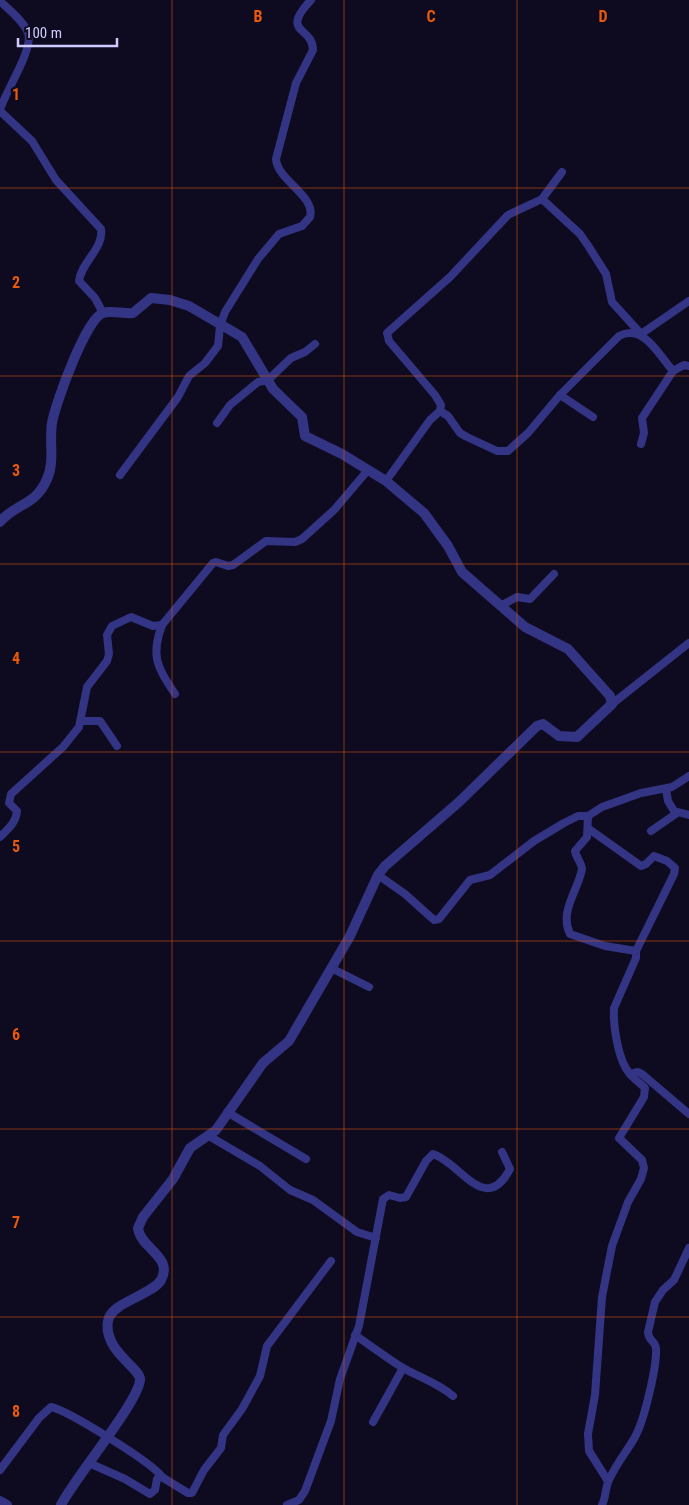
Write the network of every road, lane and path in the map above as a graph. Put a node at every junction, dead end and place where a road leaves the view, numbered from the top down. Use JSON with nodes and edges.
{"nodes":[{"id":1,"x":311,"y":0,"type":"edge"},
{"id":2,"x":0,"y":1,"type":"edge"},
{"id":3,"x":0,"y":110,"type":"edge"},
{"id":4,"x":562,"y":172,"type":"dead end"},
{"id":5,"x":542,"y":199,"type":"junction"},
{"id":6,"x":689,"y":301,"type":"edge"},
{"id":7,"x":103,"y":313,"type":"junction"},
{"id":8,"x":220,"y":326,"type":"junction"},
{"id":9,"x":641,"y":334,"type":"junction"},
{"id":10,"x":315,"y":344,"type":"dead end"},
{"id":11,"x":689,"y":366,"type":"edge"},
{"id":12,"x":673,"y":371,"type":"junction"},
{"id":13,"x":268,"y":380,"type":"junction"},
{"id":14,"x":560,"y":394,"type":"junction"},
{"id":15,"x":440,"y":411,"type":"junction"},
{"id":16,"x":593,"y":416,"type":"dead end"},
{"id":17,"x":216,"y":423,"type":"dead end"},
{"id":18,"x":642,"y":444,"type":"dead end"},
{"id":19,"x":368,"y":470,"type":"junction"},
{"id":20,"x":120,"y":475,"type":"dead end"},
{"id":21,"x":386,"y":481,"type":"junction"},
{"id":22,"x":0,"y":522,"type":"edge"},
{"id":23,"x":554,"y":574,"type":"dead end"},
{"id":24,"x":502,"y":605,"type":"junction"},
{"id":25,"x":162,"y":625,"type":"junction"},
{"id":26,"x":689,"y":643,"type":"edge"},
{"id":27,"x":176,"y":694,"type":"dead end"},
{"id":28,"x":612,"y":704,"type":"junction"},
{"id":29,"x":81,"y":721,"type":"junction"},
{"id":30,"x":117,"y":746,"type":"dead end"},
{"id":31,"x":689,"y":776,"type":"edge"},
{"id":32,"x":666,"y":788,"type":"junction"},
{"id":33,"x":677,"y":813,"type":"junction"},
{"id":34,"x":689,"y":815,"type":"edge"},
{"id":35,"x":588,"y":816,"type":"junction"},
{"id":36,"x":589,"y":829,"type":"junction"},
{"id":37,"x":651,"y":831,"type":"dead end"},
{"id":38,"x":0,"y":837,"type":"edge"},
{"id":39,"x":378,"y":874,"type":"junction"},
{"id":40,"x":636,"y":951,"type":"junction"},
{"id":41,"x":331,"y":968,"type":"junction"},
{"id":42,"x":369,"y":987,"type":"dead end"},
{"id":43,"x":630,"y":1074,"type":"junction"},
{"id":44,"x":227,"y":1112,"type":"junction"},
{"id":45,"x":689,"y":1114,"type":"edge"},
{"id":46,"x":210,"y":1136,"type":"junction"},
{"id":47,"x":502,"y":1152,"type":"dead end"},
{"id":48,"x":306,"y":1159,"type":"dead end"},
{"id":49,"x":376,"y":1238,"type":"junction"},
{"id":50,"x":689,"y":1248,"type":"edge"},
{"id":51,"x":331,"y":1261,"type":"dead end"},
{"id":52,"x":356,"y":1335,"type":"junction"},
{"id":53,"x":403,"y":1368,"type":"junction"},
{"id":54,"x":453,"y":1396,"type":"dead end"},
{"id":55,"x":373,"y":1422,"type":"dead end"},
{"id":56,"x":106,"y":1436,"type":"junction"},
{"id":57,"x":89,"y":1463,"type":"junction"},
{"id":58,"x":0,"y":1470,"type":"edge"},
{"id":59,"x":162,"y":1477,"type":"junction"},
{"id":60,"x":608,"y":1481,"type":"junction"},
{"id":61,"x":0,"y":1501,"type":"edge"},
{"id":62,"x":8,"y":1505,"type":"edge"},
{"id":63,"x":62,"y":1505,"type":"edge"},
{"id":64,"x":287,"y":1505,"type":"edge"},
{"id":65,"x":602,"y":1505,"type":"edge"}],
"edges":[{"from":1,"to":8,"type":"street"},
{"from":2,"to":3,"type":"street"},
{"from":3,"to":7,"type":"street"},
{"from":4,"to":5,"type":"street"},
{"from":5,"to":9,"type":"street"},
{"from":5,"to":15,"type":"street"},
{"from":6,"to":9,"type":"street"},
{"from":7,"to":8,"type":"street"},
{"from":7,"to":22,"type":"street"},
{"from":8,"to":13,"type":"street"},
{"from":8,"to":20,"type":"street"},
{"from":9,"to":12,"type":"street"},
{"from":9,"to":14,"type":"street"},
{"from":10,"to":13,"type":"street"},
{"from":11,"to":12,"type":"street"},
{"from":12,"to":18,"type":"street"},
{"from":13,"to":17,"type":"street"},
{"from":13,"to":19,"type":"street"},
{"from":14,"to":15,"type":"street"},
{"from":14,"to":16,"type":"street"},
{"from":15,"to":21,"type":"street"},
{"from":19,"to":21,"type":"street"},
{"from":19,"to":25,"type":"street"},
{"from":21,"to":24,"type":"street"},
{"from":23,"to":24,"type":"street"},
{"from":24,"to":28,"type":"street"},
{"from":25,"to":27,"type":"street"},
{"from":25,"to":29,"type":"street"},
{"from":26,"to":28,"type":"street"},
{"from":28,"to":39,"type":"street"},
{"from":29,"to":30,"type":"street"},
{"from":29,"to":38,"type":"street"},
{"from":31,"to":32,"type":"street"},
{"from":32,"to":33,"type":"street"},
{"from":32,"to":35,"type":"street"},
{"from":33,"to":34,"type":"street"},
{"from":33,"to":37,"type":"street"},
{"from":35,"to":36,"type":"street"},
{"from":35,"to":39,"type":"street"},
{"from":36,"to":40,"type":"street"},
{"from":36,"to":40,"type":"street"},
{"from":39,"to":41,"type":"street"},
{"from":40,"to":43,"type":"street"},
{"from":41,"to":42,"type":"street"},
{"from":41,"to":44,"type":"street"},
{"from":43,"to":45,"type":"street"},
{"from":43,"to":60,"type":"street"},
{"from":44,"to":46,"type":"street"},
{"from":44,"to":48,"type":"street"},
{"from":46,"to":49,"type":"street"},
{"from":46,"to":56,"type":"street"},
{"from":47,"to":49,"type":"street"},
{"from":49,"to":52,"type":"street"},
{"from":50,"to":60,"type":"street"},
{"from":51,"to":59,"type":"street"},
{"from":52,"to":53,"type":"street"},
{"from":52,"to":64,"type":"street"},
{"from":53,"to":54,"type":"street"},
{"from":53,"to":55,"type":"street"},
{"from":56,"to":57,"type":"street"},
{"from":56,"to":58,"type":"street"},
{"from":56,"to":59,"type":"street"},
{"from":57,"to":59,"type":"street"},
{"from":57,"to":63,"type":"street"},
{"from":60,"to":65,"type":"street"},
{"from":61,"to":62,"type":"street"}]}
